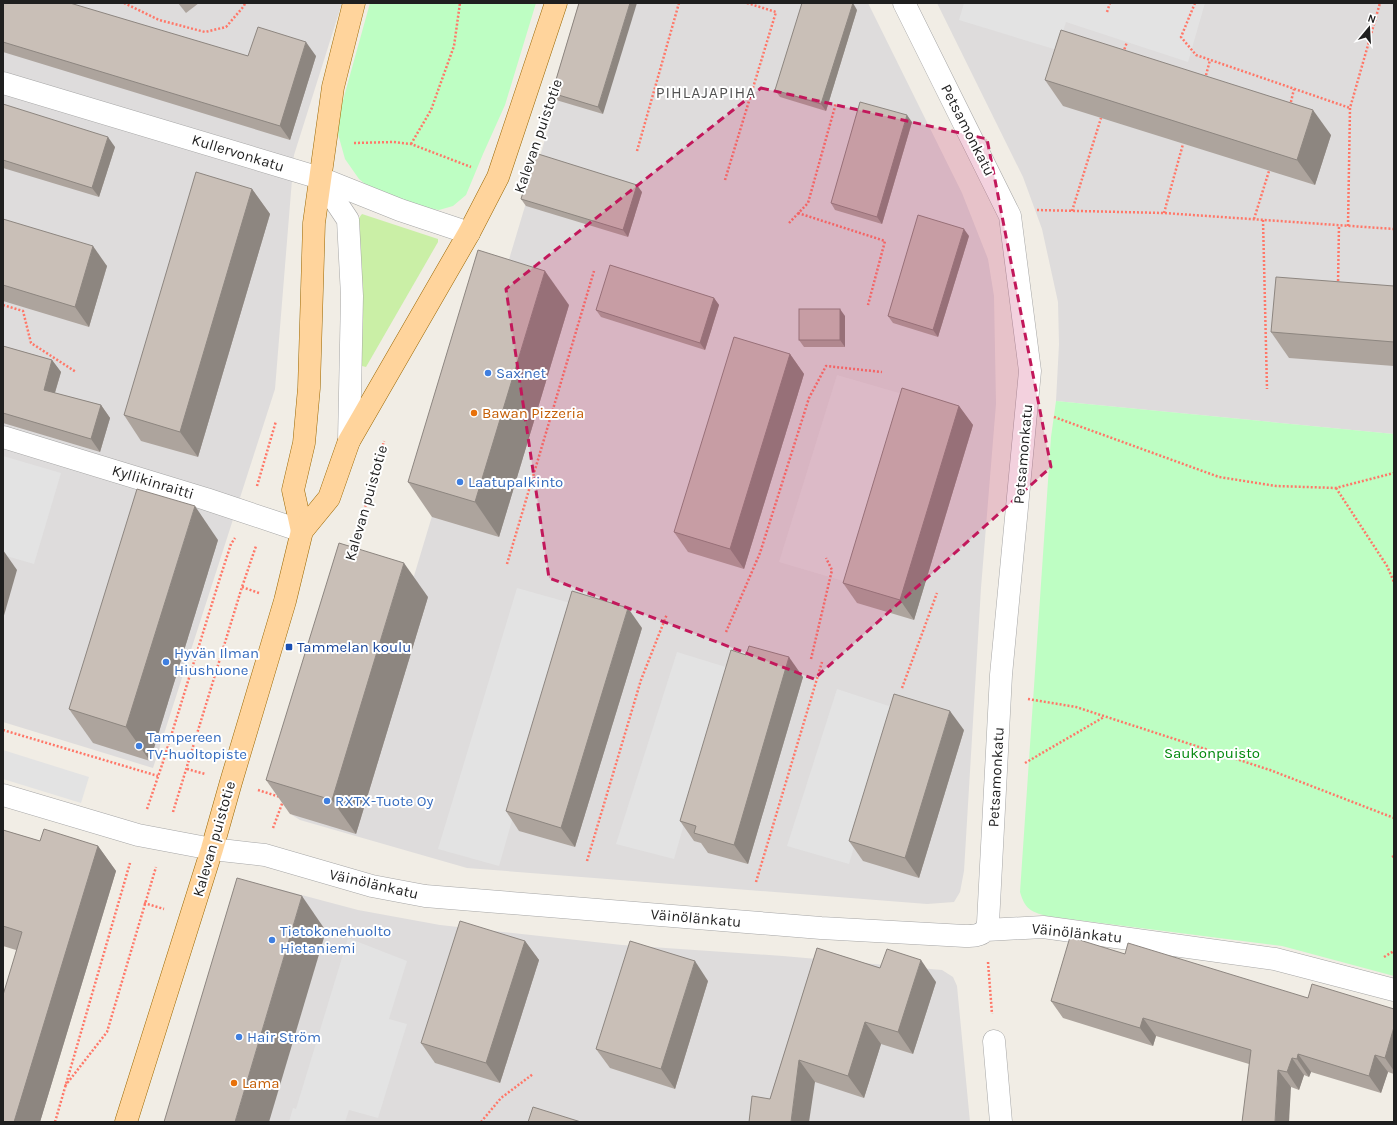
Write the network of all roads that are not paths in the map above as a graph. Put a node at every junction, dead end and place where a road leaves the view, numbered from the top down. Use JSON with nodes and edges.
{"nodes":[{"id":1,"x":354,"y":3,"type":"edge"},
{"id":2,"x":556,"y":3,"type":"edge"},
{"id":3,"x":904,"y":3,"type":"edge"},
{"id":4,"x":3,"y":83,"type":"edge"},
{"id":5,"x":320,"y":178,"type":"junction"},
{"id":6,"x":469,"y":233,"type":"junction"},
{"id":7,"x":3,"y":437,"type":"edge"},
{"id":8,"x":349,"y":441,"type":"junction"},
{"id":9,"x":302,"y":531,"type":"junction"},
{"id":10,"x":3,"y":794,"type":"edge"},
{"id":11,"x":212,"y":849,"type":"junction"},
{"id":12,"x":986,"y":930,"type":"junction"},
{"id":13,"x":1394,"y":990,"type":"edge"},
{"id":14,"x":994,"y":1041,"type":"road end"},
{"id":15,"x":126,"y":1122,"type":"edge"},
{"id":16,"x":1001,"y":1122,"type":"edge"}],
"edges":[{"from":1,"to":5,"type":"main road","name":"Kalevan puistotie"},
{"from":2,"to":6,"type":"main road","name":"Kalevan puistotie"},
{"from":3,"to":12,"type":"street","name":"Petsamonkatu"},
{"from":4,"to":5,"type":"street","name":"Kullervonkatu"},
{"from":5,"to":6,"type":"street","name":"Kullervonkatu"},
{"from":5,"to":8,"type":"street","name":"Kalevan puistotie"},
{"from":5,"to":9,"type":"main road","name":"Kalevan puistotie"},
{"from":6,"to":8,"type":"main road","name":"Kalevan puistotie"},
{"from":7,"to":9,"type":"street","name":"Kyllikinraitti"},
{"from":8,"to":9,"type":"main road","name":"Kalevan puistotie"},
{"from":9,"to":11,"type":"main road","name":"Kalevan puistotie"},
{"from":10,"to":11,"type":"street","name":"Väinölänkatu"},
{"from":11,"to":12,"type":"street","name":"Väinölänkatu"},
{"from":11,"to":15,"type":"main road","name":"Kalevan puistotie"},
{"from":12,"to":13,"type":"street","name":"Väinölänkatu"},
{"from":14,"to":16,"type":"street"}]}
